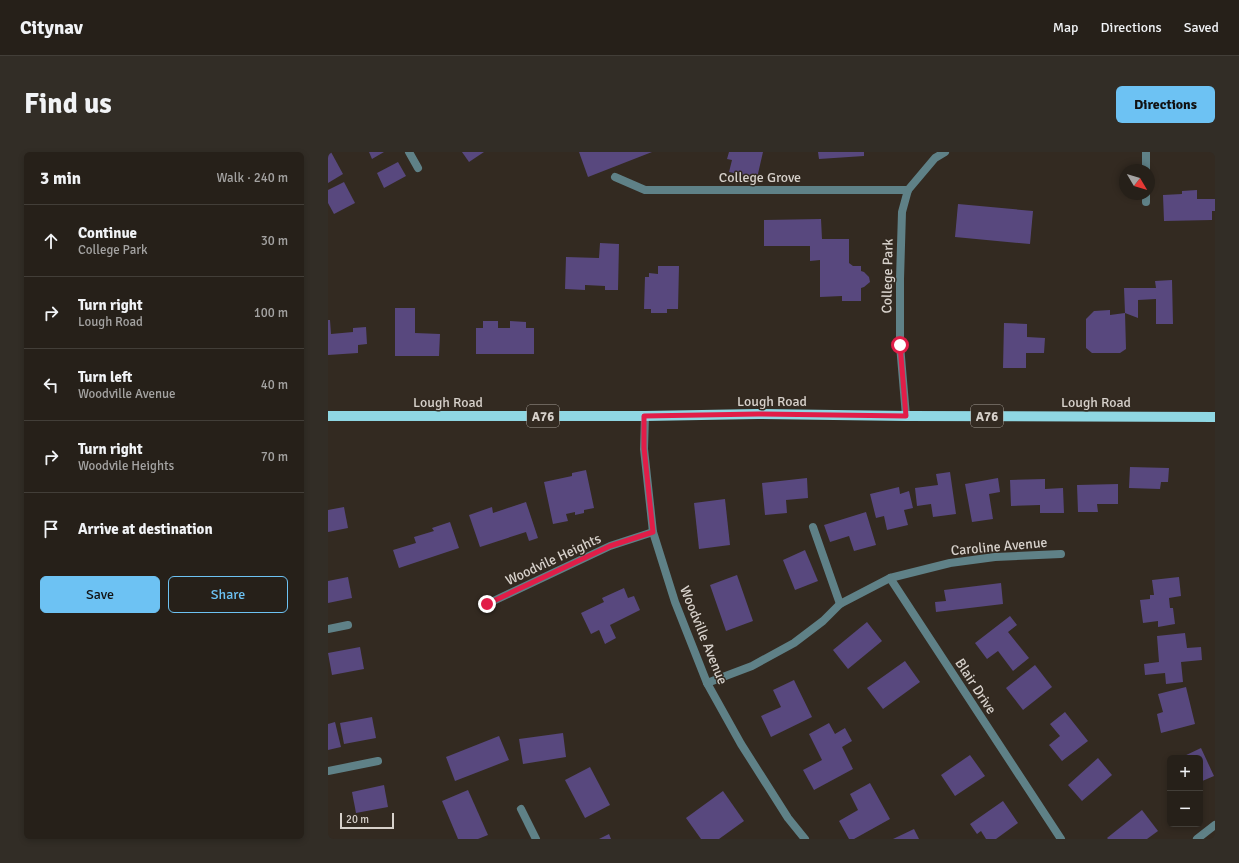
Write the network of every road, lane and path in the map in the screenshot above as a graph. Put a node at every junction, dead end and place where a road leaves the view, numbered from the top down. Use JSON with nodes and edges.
{"nodes":[{"id":1,"x":409,"y":152,"type":"edge"},
{"id":2,"x":945,"y":152,"type":"edge"},
{"id":3,"x":1146,"y":152,"type":"edge"},
{"id":4,"x":933,"y":155,"type":"edge"},
{"id":5,"x":1146,"y":164,"type":"edge"},
{"id":6,"x":418,"y":168,"type":"dead end"},
{"id":7,"x":615,"y":177,"type":"dead end"},
{"id":8,"x":908,"y":190,"type":"junction"},
{"id":9,"x":328,"y":416,"type":"edge"},
{"id":10,"x":644,"y":416,"type":"junction"},
{"id":11,"x":906,"y":416,"type":"junction"},
{"id":12,"x":1215,"y":417,"type":"edge"},
{"id":13,"x":813,"y":527,"type":"dead end"},
{"id":14,"x":653,"y":532,"type":"junction"},
{"id":15,"x":1061,"y":554,"type":"dead end"},
{"id":16,"x":890,"y":578,"type":"junction"},
{"id":17,"x":487,"y":604,"type":"dead end"},
{"id":18,"x":840,"y":604,"type":"junction"},
{"id":19,"x":348,"y":625,"type":"dead end"},
{"id":20,"x":328,"y":629,"type":"edge"},
{"id":21,"x":707,"y":683,"type":"junction"},
{"id":22,"x":378,"y":761,"type":"dead end"},
{"id":23,"x":328,"y":771,"type":"edge"},
{"id":24,"x":521,"y":809,"type":"dead end"},
{"id":25,"x":1215,"y":825,"type":"edge"},
{"id":26,"x":536,"y":839,"type":"edge"},
{"id":27,"x":805,"y":839,"type":"edge"},
{"id":28,"x":1061,"y":839,"type":"edge"},
{"id":29,"x":1197,"y":839,"type":"edge"}],
"edges":[{"from":1,"to":6,"type":"street"},
{"from":2,"to":4,"type":"street","name":"College Park"},
{"from":3,"to":5,"type":"street"},
{"from":4,"to":8,"type":"street","name":"College Park"},
{"from":7,"to":8,"type":"street","name":"College Grove"},
{"from":8,"to":11,"type":"street","name":"College Park"},
{"from":9,"to":10,"type":"main road","name":"Lough Road","number":"A76"},
{"from":10,"to":11,"type":"main road","name":"Lough Road","number":"A76"},
{"from":10,"to":14,"type":"street","name":"Woodville Avenue"},
{"from":11,"to":12,"type":"main road","name":"Lough Road","number":"A76"},
{"from":13,"to":18,"type":"street"},
{"from":14,"to":17,"type":"street","name":"Woodvile Heights"},
{"from":14,"to":21,"type":"street","name":"Woodville Avenue"},
{"from":15,"to":16,"type":"street","name":"Caroline Avenue"},
{"from":16,"to":18,"type":"street","name":"Caroline Avenue"},
{"from":16,"to":28,"type":"street","name":"Blair Drive"},
{"from":18,"to":21,"type":"street","name":"Caroline Avenue"},
{"from":19,"to":20,"type":"street"},
{"from":21,"to":27,"type":"street","name":"Woodville Avenue"},
{"from":22,"to":23,"type":"street"},
{"from":24,"to":26,"type":"street"},
{"from":25,"to":29,"type":"street"}]}
